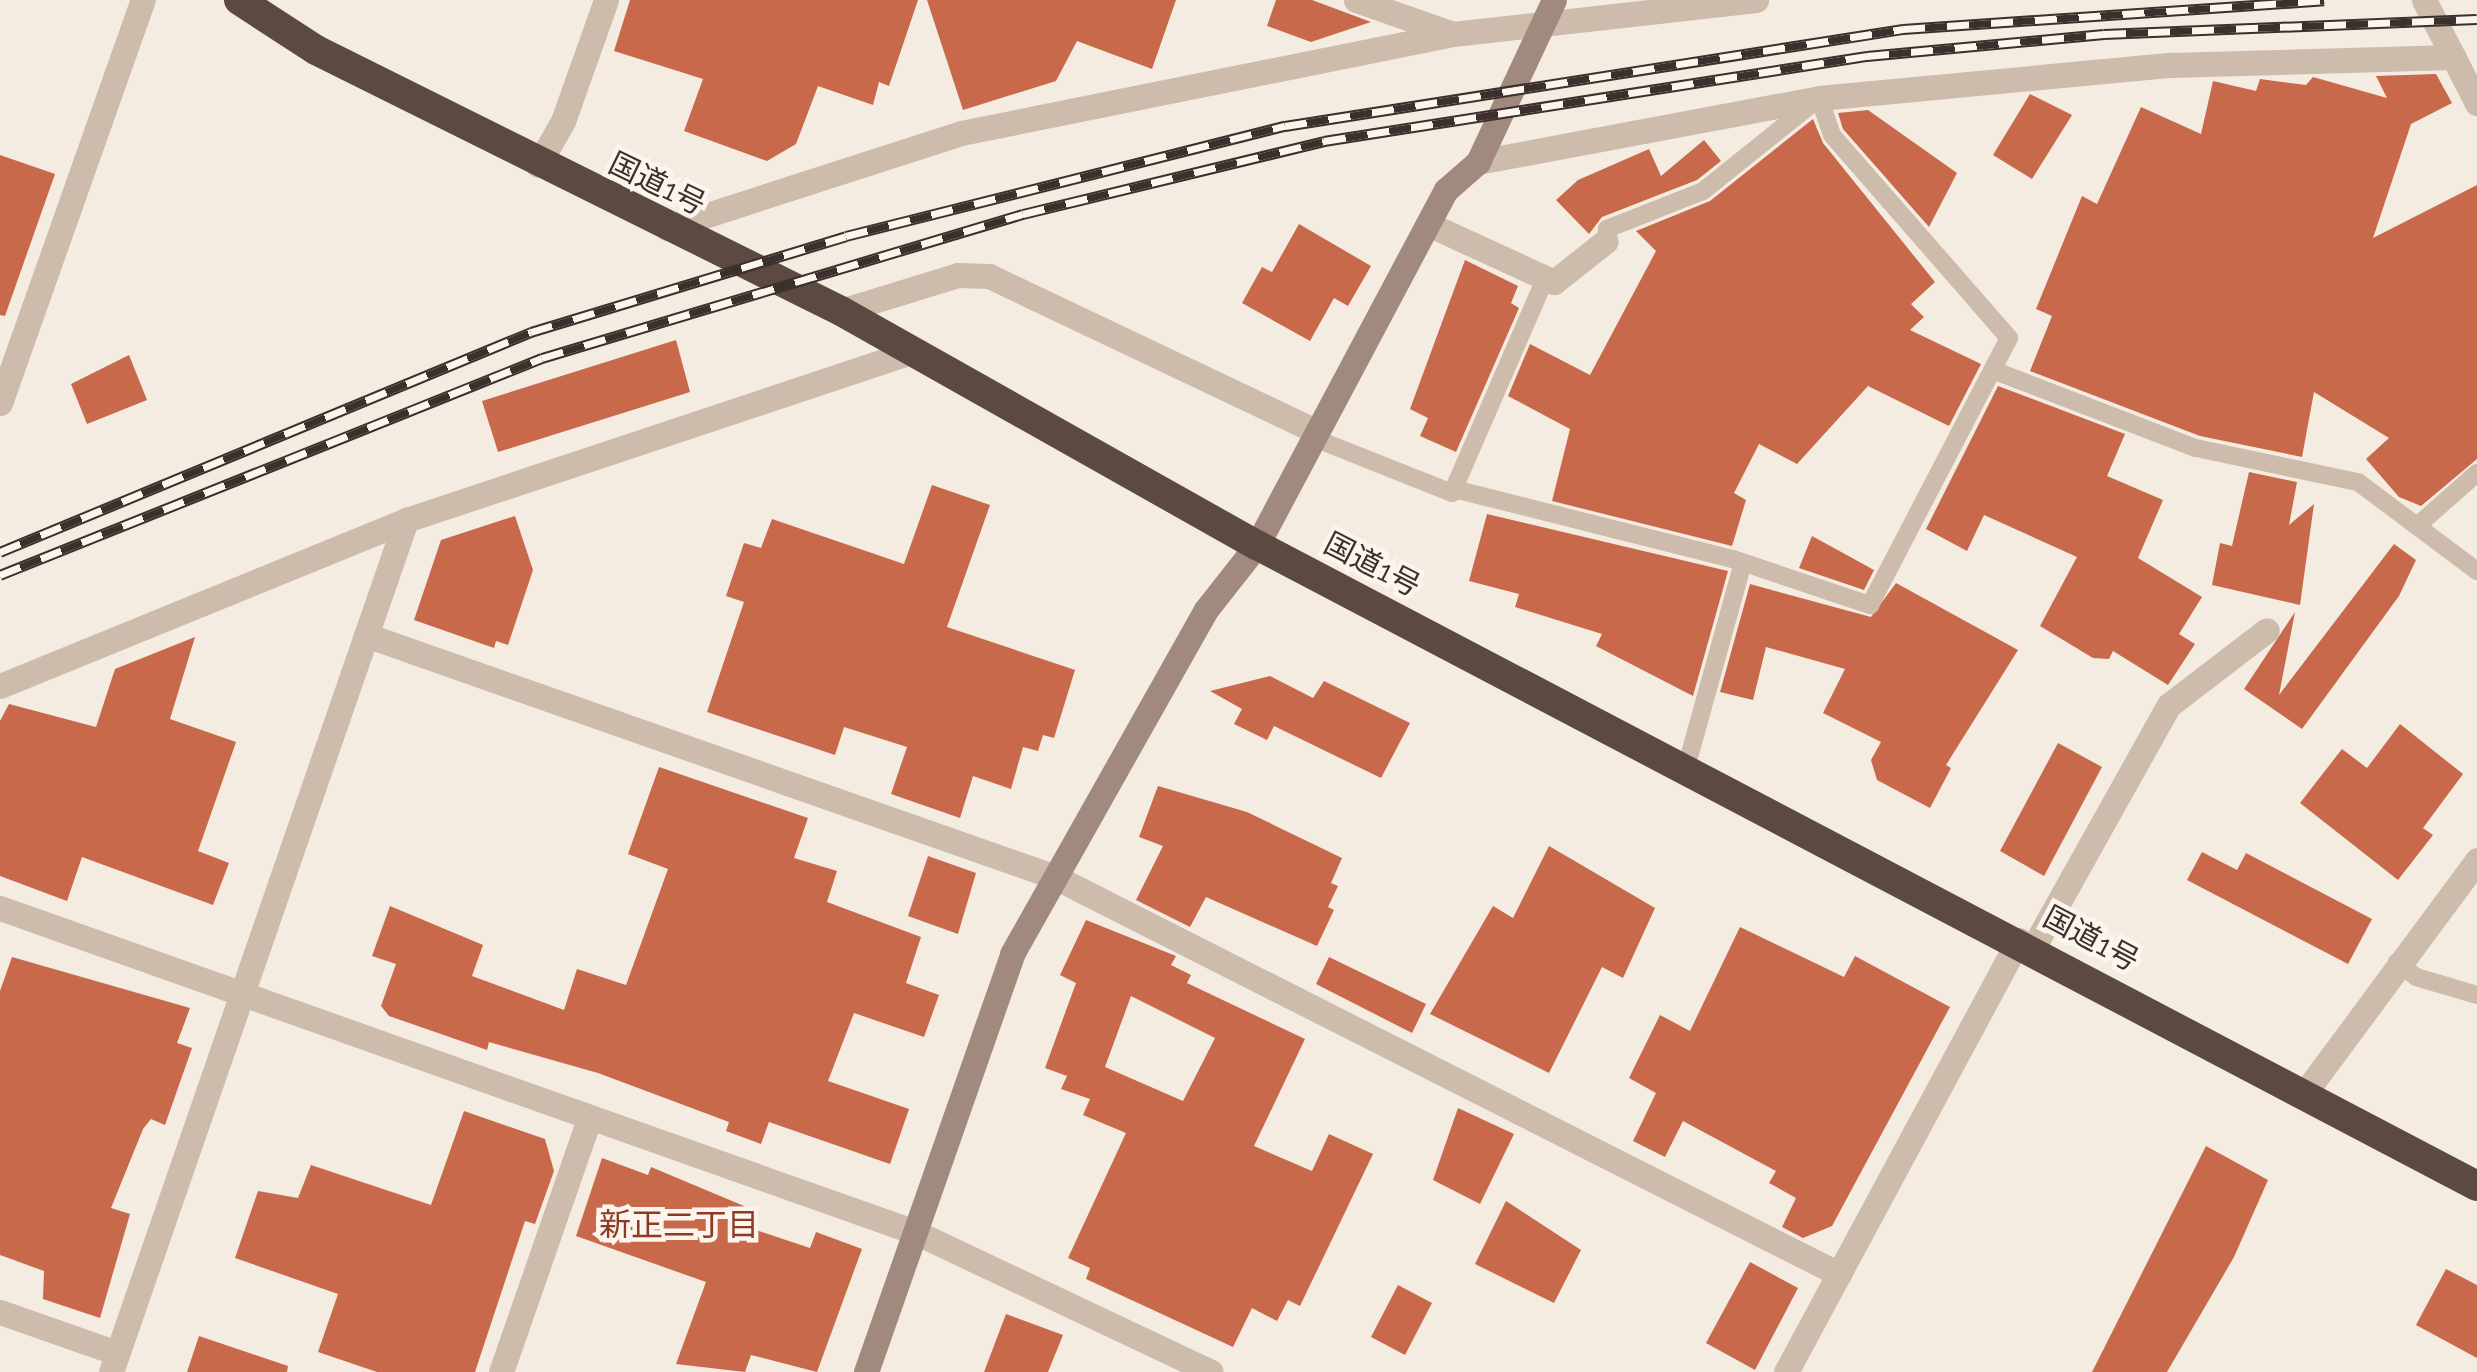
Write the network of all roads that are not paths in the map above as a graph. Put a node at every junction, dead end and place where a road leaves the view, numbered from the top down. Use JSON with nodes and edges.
{"nodes":[{"id":1,"x":143,"y":0,"type":"edge"},
{"id":2,"x":239,"y":0,"type":"edge"},
{"id":3,"x":606,"y":0,"type":"edge"},
{"id":4,"x":1356,"y":0,"type":"edge"},
{"id":5,"x":1756,"y":0,"type":"edge"},
{"id":6,"x":2424,"y":0,"type":"edge"},
{"id":7,"x":1550,"y":11,"type":"edge"},
{"id":8,"x":1454,"y":34,"type":"junction"},
{"id":9,"x":2464,"y":66,"type":"edge"},
{"id":10,"x":1819,"y":98,"type":"junction"},
{"id":11,"x":2477,"y":103,"type":"edge"},
{"id":12,"x":1478,"y":162,"type":"junction"},
{"id":13,"x":538,"y":165,"type":"junction"},
{"id":14,"x":1428,"y":224,"type":"junction"},
{"id":15,"x":667,"y":228,"type":"junction"},
{"id":16,"x":1606,"y":242,"type":"joint"},
{"id":17,"x":1545,"y":279,"type":"junction"},
{"id":18,"x":840,"y":312,"type":"junction"},
{"id":19,"x":914,"y":351,"type":"junction"},
{"id":20,"x":1995,"y":371,"type":"junction"},
{"id":21,"x":0,"y":403,"type":"edge"},
{"id":22,"x":1315,"y":435,"type":"junction"},
{"id":23,"x":2477,"y":473,"type":"edge"},
{"id":24,"x":1454,"y":489,"type":"junction"},
{"id":25,"x":406,"y":520,"type":"junction"},
{"id":26,"x":2417,"y":526,"type":"junction"},
{"id":27,"x":1257,"y":545,"type":"junction"},
{"id":28,"x":1743,"y":562,"type":"junction"},
{"id":29,"x":2477,"y":571,"type":"edge"},
{"id":30,"x":2266,"y":630,"type":"dead end"},
{"id":31,"x":366,"y":634,"type":"junction"},
{"id":32,"x":0,"y":686,"type":"edge"},
{"id":33,"x":1686,"y":768,"type":"junction"},
{"id":34,"x":2477,"y":860,"type":"edge"},
{"id":35,"x":1055,"y":877,"type":"junction"},
{"id":36,"x":0,"y":908,"type":"edge"},
{"id":37,"x":2026,"y":944,"type":"junction"},
{"id":38,"x":2397,"y":962,"type":"junction"},
{"id":39,"x":242,"y":994,"type":"junction"},
{"id":40,"x":2477,"y":994,"type":"edge"},
{"id":41,"x":2304,"y":1094,"type":"junction"},
{"id":42,"x":589,"y":1120,"type":"junction"},
{"id":43,"x":2477,"y":1186,"type":"edge"},
{"id":44,"x":915,"y":1232,"type":"junction"},
{"id":45,"x":1839,"y":1274,"type":"junction"},
{"id":46,"x":0,"y":1312,"type":"edge"},
{"id":47,"x":114,"y":1362,"type":"edge"},
{"id":48,"x":501,"y":1372,"type":"edge"},
{"id":49,"x":866,"y":1372,"type":"edge"},
{"id":50,"x":1211,"y":1372,"type":"edge"},
{"id":51,"x":1786,"y":1372,"type":"edge"}],
"edges":[{"from":1,"to":21,"type":"street"},
{"from":2,"to":13,"type":"highway","name":"国道1号"},
{"from":3,"to":13,"type":"street"},
{"from":4,"to":8,"type":"street"},
{"from":5,"to":7,"type":"street"},
{"from":6,"to":9,"type":"street"},
{"from":7,"to":8,"type":"street"},
{"from":7,"to":12,"type":"street"},
{"from":8,"to":15,"type":"street"},
{"from":9,"to":10,"type":"street"},
{"from":9,"to":11,"type":"street"},
{"from":10,"to":12,"type":"street"},
{"from":10,"to":16,"type":"lane"},
{"from":10,"to":20,"type":"lane"},
{"from":12,"to":14,"type":"street"},
{"from":13,"to":15,"type":"highway","name":"国道1号"},
{"from":14,"to":17,"type":"street"},
{"from":14,"to":22,"type":"street"},
{"from":15,"to":18,"type":"highway","name":"国道1号"},
{"from":16,"to":17,"type":"street"},
{"from":17,"to":24,"type":"lane"},
{"from":18,"to":19,"type":"highway","name":"国道1号"},
{"from":18,"to":22,"type":"street"},
{"from":19,"to":25,"type":"street"},
{"from":19,"to":27,"type":"highway","name":"国道1号"},
{"from":20,"to":26,"type":"lane"},
{"from":20,"to":28,"type":"lane"},
{"from":22,"to":24,"type":"lane"},
{"from":22,"to":27,"type":"street"},
{"from":23,"to":26,"type":"lane"},
{"from":24,"to":28,"type":"lane"},
{"from":25,"to":31,"type":"street"},
{"from":25,"to":32,"type":"street"},
{"from":26,"to":29,"type":"lane"},
{"from":27,"to":33,"type":"highway","name":"国道1号"},
{"from":27,"to":35,"type":"street"},
{"from":28,"to":33,"type":"lane"},
{"from":30,"to":37,"type":"street"},
{"from":31,"to":35,"type":"street"},
{"from":31,"to":39,"type":"street"},
{"from":33,"to":37,"type":"highway","name":"国道1号"},
{"from":34,"to":38,"type":"street"},
{"from":35,"to":44,"type":"street"},
{"from":35,"to":45,"type":"street"},
{"from":36,"to":39,"type":"street"},
{"from":37,"to":41,"type":"highway","name":"国道1号"},
{"from":37,"to":45,"type":"street"},
{"from":38,"to":40,"type":"lane"},
{"from":38,"to":41,"type":"street"},
{"from":39,"to":42,"type":"street"},
{"from":39,"to":47,"type":"street"},
{"from":41,"to":43,"type":"highway","name":"国道1号"},
{"from":42,"to":44,"type":"street"},
{"from":42,"to":48,"type":"street"},
{"from":44,"to":49,"type":"street"},
{"from":44,"to":50,"type":"street"},
{"from":45,"to":51,"type":"street"},
{"from":46,"to":47,"type":"street"}]}
